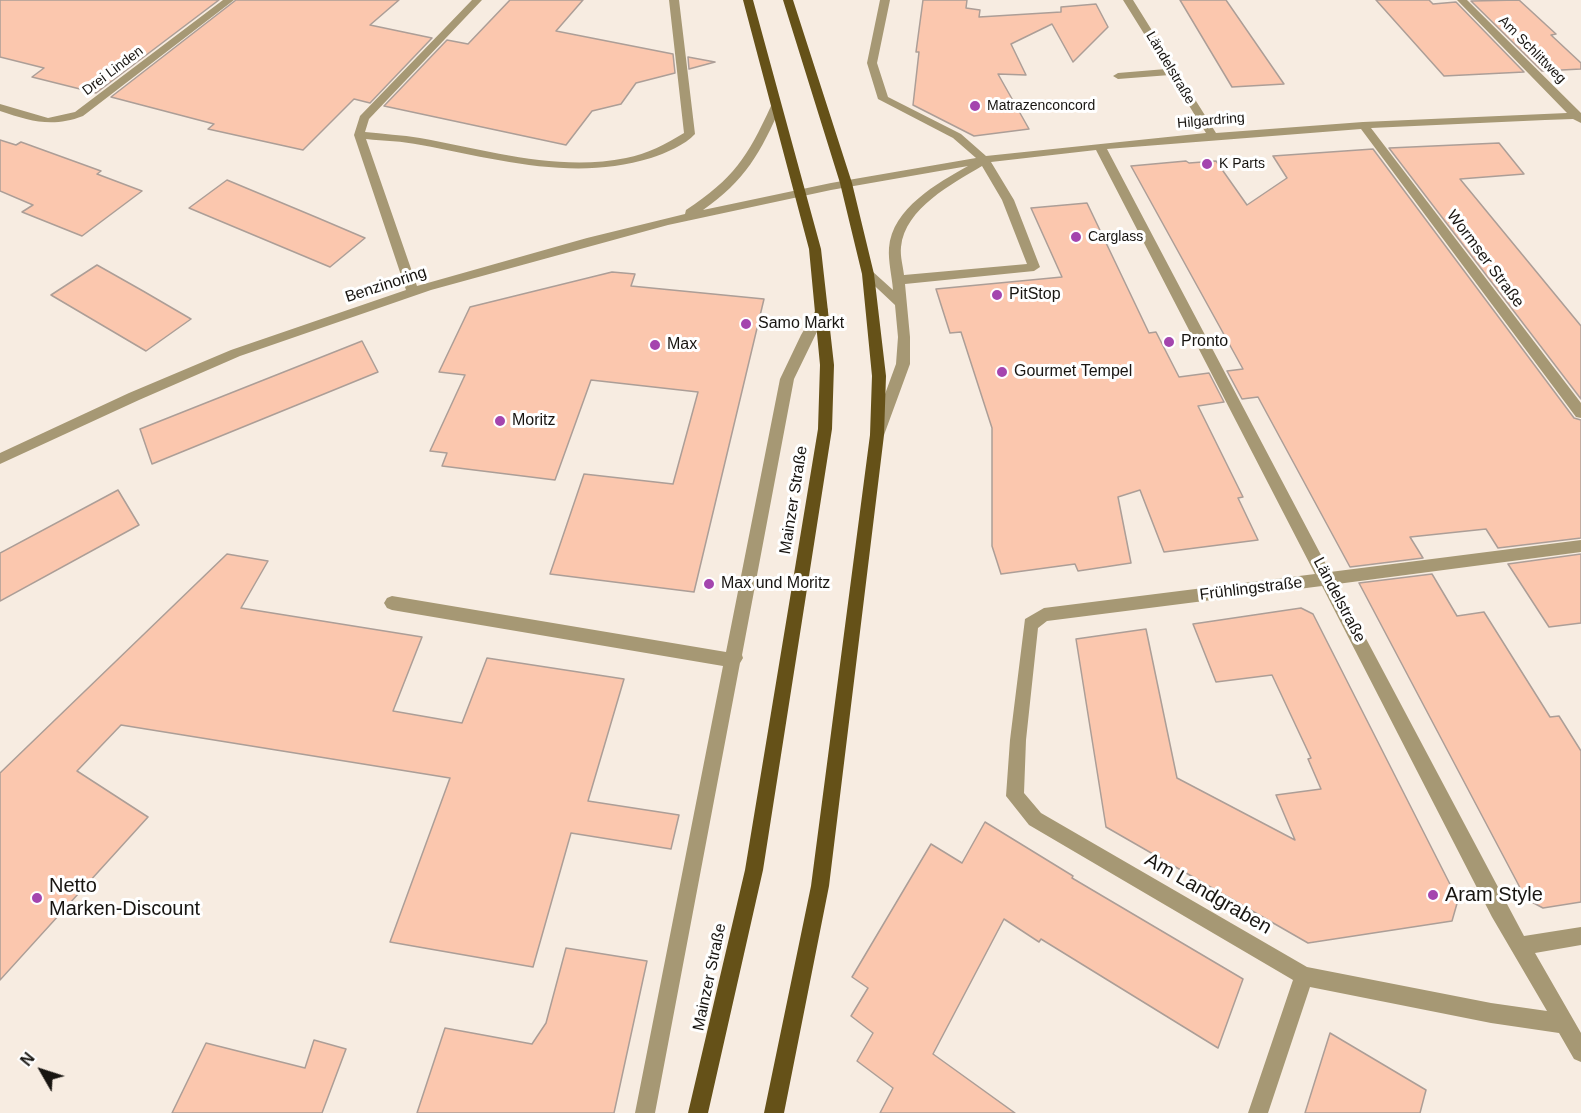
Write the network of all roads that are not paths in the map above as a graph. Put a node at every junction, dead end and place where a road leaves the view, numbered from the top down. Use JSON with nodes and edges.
{"nodes":[{"id":1,"x":229,"y":0,"type":"edge"},
{"id":2,"x":477,"y":0,"type":"edge"},
{"id":3,"x":674,"y":0,"type":"edge"},
{"id":4,"x":748,"y":0,"type":"edge"},
{"id":5,"x":788,"y":0,"type":"edge"},
{"id":6,"x":885,"y":0,"type":"edge"},
{"id":7,"x":1128,"y":0,"type":"edge"},
{"id":8,"x":1462,"y":0,"type":"edge"},
{"id":9,"x":1173,"y":72,"type":"junction"},
{"id":10,"x":1118,"y":76,"type":"dead end"},
{"id":11,"x":776,"y":106,"type":"junction"},
{"id":12,"x":0,"y":107,"type":"edge"},
{"id":13,"x":1579,"y":118,"type":"edge"},
{"id":14,"x":1363,"y":125,"type":"junction"},
{"id":15,"x":358,"y":135,"type":"junction"},
{"id":16,"x":1212,"y":135,"type":"junction"},
{"id":17,"x":1100,"y":146,"type":"junction"},
{"id":18,"x":983,"y":160,"type":"junction"},
{"id":19,"x":846,"y":183,"type":"junction"},
{"id":20,"x":800,"y":193,"type":"junction"},
{"id":21,"x":680,"y":220,"type":"junction"},
{"id":22,"x":868,"y":274,"type":"junction"},
{"id":23,"x":898,"y":280,"type":"junction"},
{"id":24,"x":413,"y":293,"type":"junction"},
{"id":25,"x":901,"y":304,"type":"junction"},
{"id":26,"x":822,"y":309,"type":"junction"},
{"id":27,"x":1581,"y":413,"type":"edge"},
{"id":28,"x":877,"y":435,"type":"junction"},
{"id":29,"x":0,"y":459,"type":"edge"},
{"id":30,"x":1581,"y":546,"type":"edge"},
{"id":31,"x":1328,"y":580,"type":"junction"},
{"id":32,"x":392,"y":603,"type":"dead end"},
{"id":33,"x":1031,"y":624,"type":"joint"},
{"id":34,"x":735,"y":658,"type":"junction"},
{"id":35,"x":1581,"y":936,"type":"edge"},
{"id":36,"x":1520,"y":946,"type":"junction"},
{"id":37,"x":1304,"y":976,"type":"junction"},
{"id":38,"x":1566,"y":1024,"type":"junction"},
{"id":39,"x":1581,"y":1052,"type":"edge"},
{"id":40,"x":645,"y":1113,"type":"edge"},
{"id":41,"x":698,"y":1113,"type":"edge"},
{"id":42,"x":774,"y":1113,"type":"edge"},
{"id":43,"x":1258,"y":1113,"type":"edge"}],
"edges":[{"from":1,"to":12,"type":"street","name":"Drei Linden"},
{"from":2,"to":15,"type":"street"},
{"from":3,"to":15,"type":"street"},
{"from":4,"to":11,"type":"main road","name":"Mainzer Straße"},
{"from":5,"to":19,"type":"main road"},
{"from":6,"to":18,"type":"street"},
{"from":7,"to":9,"type":"street","name":"Ländelstraße"},
{"from":8,"to":13,"type":"street","name":"Am Schlittweg"},
{"from":9,"to":10,"type":"street"},
{"from":9,"to":16,"type":"street","name":"Ländelstraße"},
{"from":11,"to":20,"type":"main road","name":"Mainzer Straße"},
{"from":11,"to":21,"type":"street"},
{"from":13,"to":14,"type":"street","name":"Hilgardring"},
{"from":14,"to":16,"type":"street","name":"Hilgardring"},
{"from":14,"to":27,"type":"street","name":"Wormser Straße"},
{"from":15,"to":24,"type":"street"},
{"from":16,"to":17,"type":"street","name":"Hilgardring"},
{"from":17,"to":18,"type":"street","name":"Hilgardring"},
{"from":17,"to":31,"type":"street","name":"Ländelstraße"},
{"from":18,"to":19,"type":"street","name":"Hilgardring"},
{"from":18,"to":23,"type":"street"},
{"from":18,"to":23,"type":"street"},
{"from":19,"to":20,"type":"street","name":"Hilgardring"},
{"from":19,"to":22,"type":"main road"},
{"from":20,"to":21,"type":"street","name":"Benzinoring"},
{"from":20,"to":26,"type":"main road","name":"Mainzer Straße"},
{"from":21,"to":24,"type":"street","name":"Benzinoring"},
{"from":22,"to":25,"type":"street"},
{"from":22,"to":28,"type":"main road"},
{"from":23,"to":25,"type":"street"},
{"from":24,"to":29,"type":"street","name":"Benzinoring"},
{"from":25,"to":28,"type":"street"},
{"from":26,"to":34,"type":"street"},
{"from":26,"to":41,"type":"main road","name":"Mainzer Straße"},
{"from":28,"to":42,"type":"main road"},
{"from":30,"to":31,"type":"street","name":"Frühlingstraße"},
{"from":31,"to":33,"type":"street","name":"Frühlingstraße"},
{"from":31,"to":36,"type":"street","name":"Ländelstraße"},
{"from":32,"to":34,"type":"street"},
{"from":33,"to":37,"type":"street","name":"Am Landgraben"},
{"from":34,"to":40,"type":"street"},
{"from":35,"to":36,"type":"street"},
{"from":36,"to":38,"type":"street","name":"Ländelstraße"},
{"from":37,"to":38,"type":"street","name":"Am Landgraben"},
{"from":37,"to":43,"type":"street"},
{"from":38,"to":39,"type":"street","name":"Ländelstraße"}]}
